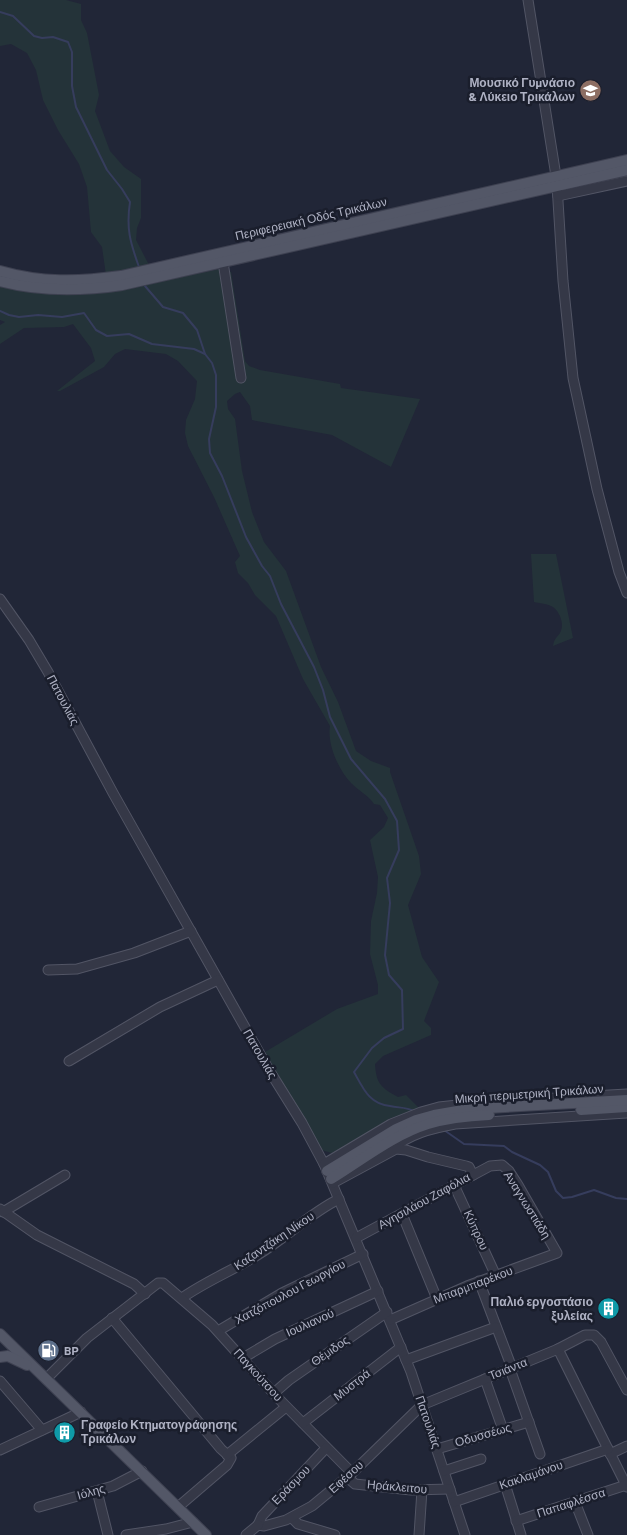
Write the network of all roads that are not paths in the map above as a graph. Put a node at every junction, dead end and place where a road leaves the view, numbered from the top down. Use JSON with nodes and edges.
{"nodes":[{"id":1,"x":528,"y":0,"type":"edge"},
{"id":2,"x":627,"y":160,"type":"edge"},
{"id":3,"x":627,"y":170,"type":"edge"},
{"id":4,"x":557,"y":181,"type":"junction"},
{"id":5,"x":627,"y":181,"type":"edge"},
{"id":6,"x":558,"y":196,"type":"junction"},
{"id":7,"x":223,"y":262,"type":"junction"},
{"id":8,"x":0,"y":271,"type":"edge"},
{"id":9,"x":0,"y":281,"type":"edge"},
{"id":10,"x":242,"y":378,"type":"dead end"},
{"id":11,"x":627,"y":593,"type":"edge"},
{"id":12,"x":0,"y":599,"type":"edge"},
{"id":13,"x":191,"y":931,"type":"junction"},
{"id":14,"x":48,"y":970,"type":"dead end"},
{"id":15,"x":218,"y":980,"type":"junction"},
{"id":16,"x":69,"y":1060,"type":"dead end"},
{"id":17,"x":627,"y":1094,"type":"edge"},
{"id":18,"x":627,"y":1100,"type":"edge"},
{"id":19,"x":627,"y":1107,"type":"edge"},
{"id":20,"x":627,"y":1113,"type":"edge"},
{"id":21,"x":391,"y":1150,"type":"junction"},
{"id":22,"x":493,"y":1165,"type":"joint"},
{"id":23,"x":329,"y":1174,"type":"junction"},
{"id":24,"x":473,"y":1174,"type":"junction"},
{"id":25,"x":65,"y":1175,"type":"dead end"},
{"id":26,"x":454,"y":1185,"type":"junction"},
{"id":27,"x":339,"y":1199,"type":"junction"},
{"id":28,"x":2,"y":1211,"type":"edge"},
{"id":29,"x":402,"y":1214,"type":"junction"},
{"id":30,"x":356,"y":1238,"type":"junction"},
{"id":31,"x":557,"y":1253,"type":"joint"},
{"id":32,"x":363,"y":1254,"type":"junction"},
{"id":33,"x":496,"y":1276,"type":"junction"},
{"id":34,"x":479,"y":1281,"type":"junction"},
{"id":35,"x":378,"y":1290,"type":"junction"},
{"id":36,"x":145,"y":1294,"type":"junction"},
{"id":37,"x":182,"y":1298,"type":"junction"},
{"id":38,"x":437,"y":1299,"type":"junction"},
{"id":39,"x":388,"y":1316,"type":"junction"},
{"id":40,"x":112,"y":1318,"type":"junction"},
{"id":41,"x":496,"y":1327,"type":"junction"},
{"id":42,"x":218,"y":1331,"type":"junction"},
{"id":43,"x":0,"y":1334,"type":"edge"},
{"id":44,"x":12,"y":1345,"type":"junction"},
{"id":45,"x":401,"y":1347,"type":"junction"},
{"id":46,"x":558,"y":1349,"type":"junction"},
{"id":47,"x":0,"y":1353,"type":"edge"},
{"id":48,"x":0,"y":1357,"type":"edge"},
{"id":49,"x":243,"y":1358,"type":"junction"},
{"id":50,"x":406,"y":1360,"type":"junction"},
{"id":51,"x":511,"y":1369,"type":"junction"},
{"id":52,"x":43,"y":1376,"type":"junction"},
{"id":53,"x":485,"y":1379,"type":"junction"},
{"id":54,"x":0,"y":1381,"type":"edge"},
{"id":55,"x":627,"y":1390,"type":"edge"},
{"id":56,"x":274,"y":1393,"type":"junction"},
{"id":57,"x":422,"y":1405,"type":"junction"},
{"id":58,"x":286,"y":1407,"type":"junction"},
{"id":59,"x":81,"y":1412,"type":"junction"},
{"id":60,"x":529,"y":1422,"type":"junction"},
{"id":61,"x":303,"y":1423,"type":"junction"},
{"id":62,"x":42,"y":1430,"type":"junction"},
{"id":63,"x":503,"y":1430,"type":"junction"},
{"id":64,"x":627,"y":1446,"type":"edge"},
{"id":65,"x":326,"y":1448,"type":"junction"},
{"id":66,"x":437,"y":1449,"type":"junction"},
{"id":67,"x":0,"y":1450,"type":"edge"},
{"id":68,"x":609,"y":1451,"type":"junction"},
{"id":69,"x":540,"y":1454,"type":"dead end"},
{"id":70,"x":229,"y":1456,"type":"junction"},
{"id":71,"x":481,"y":1460,"type":"dead end"},
{"id":72,"x":142,"y":1471,"type":"junction"},
{"id":73,"x":444,"y":1471,"type":"junction"},
{"id":74,"x":349,"y":1475,"type":"junction"},
{"id":75,"x":504,"y":1484,"type":"junction"},
{"id":76,"x":627,"y":1486,"type":"edge"},
{"id":77,"x":450,"y":1488,"type":"junction"},
{"id":78,"x":422,"y":1490,"type":"junction"},
{"id":79,"x":97,"y":1491,"type":"junction"},
{"id":80,"x":454,"y":1502,"type":"junction"},
{"id":81,"x":575,"y":1502,"type":"junction"},
{"id":82,"x":39,"y":1507,"type":"dead end"},
{"id":83,"x":178,"y":1508,"type":"junction"},
{"id":84,"x":292,"y":1518,"type":"junction"},
{"id":85,"x":516,"y":1521,"type":"junction"},
{"id":86,"x":193,"y":1522,"type":"junction"},
{"id":87,"x":258,"y":1525,"type":"junction"},
{"id":88,"x":311,"y":1531,"type":"edge"},
{"id":89,"x":137,"y":1534,"type":"edge"},
{"id":90,"x":108,"y":1535,"type":"edge"},
{"id":91,"x":126,"y":1535,"type":"edge"},
{"id":92,"x":206,"y":1535,"type":"edge"},
{"id":93,"x":246,"y":1535,"type":"edge"},
{"id":94,"x":335,"y":1535,"type":"edge"},
{"id":95,"x":419,"y":1535,"type":"edge"},
{"id":96,"x":465,"y":1535,"type":"edge"},
{"id":97,"x":521,"y":1535,"type":"edge"},
{"id":98,"x":588,"y":1535,"type":"edge"}],
"edges":[{"from":1,"to":4,"type":"street"},
{"from":2,"to":4,"type":"main road","name":"Περιφερειακή Οδός Τρικάλων"},
{"from":3,"to":4,"type":"main road","name":"Περιφερειακή Οδός Τρικάλων"},
{"from":4,"to":6,"type":"street"},
{"from":4,"to":7,"type":"main road","name":"Περιφερειακή Οδός Τρικάλων"},
{"from":4,"to":8,"type":"main road","name":"Περιφερειακή Οδός Τρικάλων"},
{"from":5,"to":6,"type":"street"},
{"from":6,"to":11,"type":"street"},
{"from":7,"to":9,"type":"main road","name":"Περιφερειακή Οδός Τρικάλων"},
{"from":7,"to":10,"type":"street"},
{"from":12,"to":13,"type":"street","name":"Πατουλιάς"},
{"from":13,"to":14,"type":"street"},
{"from":13,"to":15,"type":"street","name":"Πατουλιάς"},
{"from":15,"to":16,"type":"street"},
{"from":15,"to":23,"type":"street","name":"Πατουλιάς"},
{"from":17,"to":23,"type":"street"},
{"from":18,"to":23,"type":"main road","name":"Μικρή περιμετρική Τρικάλων"},
{"from":19,"to":23,"type":"main road","name":"Μικρή περιμετρική Τρικάλων"},
{"from":20,"to":21,"type":"street"},
{"from":21,"to":23,"type":"street"},
{"from":21,"to":24,"type":"street"},
{"from":22,"to":24,"type":"street","name":"Αγησιλάου Ζαφόλια"},
{"from":22,"to":31,"type":"street","name":"Αναγνωστιάδη"},
{"from":23,"to":27,"type":"street","name":"Πατουλιάς"},
{"from":24,"to":26,"type":"street","name":"Αγησιλάου Ζαφόλια"},
{"from":25,"to":28,"type":"street"},
{"from":26,"to":29,"type":"street","name":"Αγησιλάου Ζαφόλια"},
{"from":26,"to":33,"type":"street","name":"Κύπρου"},
{"from":27,"to":30,"type":"street","name":"Πατουλιάς"},
{"from":27,"to":37,"type":"street","name":"Καζαντζάκη Νίκου"},
{"from":28,"to":36,"type":"street"},
{"from":29,"to":30,"type":"street","name":"Αγησιλάου Ζαφόλια"},
{"from":29,"to":38,"type":"street"},
{"from":30,"to":32,"type":"street","name":"Πατουλιάς"},
{"from":31,"to":33,"type":"street","name":"Μπαρμπαρέκου"},
{"from":32,"to":35,"type":"street","name":"Πατουλιάς"},
{"from":32,"to":42,"type":"street","name":"Χατζόπουλου Γεωργίου"},
{"from":33,"to":34,"type":"street","name":"Μπαρμπαρέκου"},
{"from":34,"to":38,"type":"street","name":"Μπαρμπαρέκου"},
{"from":34,"to":41,"type":"street"},
{"from":35,"to":39,"type":"street","name":"Πατουλιάς"},
{"from":35,"to":49,"type":"street","name":"Ιουλιανού"},
{"from":36,"to":37,"type":"street","name":"Παγκούτσου"},
{"from":36,"to":40,"type":"street"},
{"from":37,"to":42,"type":"street","name":"Παγκούτσου"},
{"from":38,"to":39,"type":"street","name":"Μπαρμπαρέκου"},
{"from":39,"to":45,"type":"street","name":"Πατουλιάς"},
{"from":39,"to":56,"type":"street","name":"Θέμιδος"},
{"from":40,"to":52,"type":"street"},
{"from":40,"to":70,"type":"street"},
{"from":41,"to":50,"type":"street"},
{"from":41,"to":51,"type":"street"},
{"from":42,"to":49,"type":"street","name":"Παγκούτσου"},
{"from":43,"to":44,"type":"main road"},
{"from":44,"to":47,"type":"main road"},
{"from":44,"to":52,"type":"main road"},
{"from":45,"to":50,"type":"street","name":"Πατουλιάς"},
{"from":45,"to":61,"type":"street","name":"Μυστρά"},
{"from":46,"to":51,"type":"street","name":"Τσιάντα"},
{"from":46,"to":55,"type":"street","name":"Τσιάντα"},
{"from":46,"to":68,"type":"street"},
{"from":48,"to":52,"type":"main road"},
{"from":49,"to":56,"type":"street","name":"Παγκούτσου"},
{"from":50,"to":57,"type":"street","name":"Πατουλιάς"},
{"from":51,"to":53,"type":"street","name":"Τσιάντα"},
{"from":51,"to":60,"type":"street"},
{"from":52,"to":59,"type":"main road"},
{"from":53,"to":57,"type":"street","name":"Τσιάντα"},
{"from":53,"to":63,"type":"street"},
{"from":54,"to":62,"type":"street"},
{"from":56,"to":58,"type":"street","name":"Παγκούτσου"},
{"from":57,"to":66,"type":"street","name":"Πατουλιάς"},
{"from":57,"to":74,"type":"street","name":"Εφέσου"},
{"from":58,"to":61,"type":"street","name":"Παγκούτσου"},
{"from":58,"to":70,"type":"street"},
{"from":59,"to":62,"type":"street"},
{"from":59,"to":72,"type":"main road"},
{"from":60,"to":63,"type":"street","name":"Οδυσσέως"},
{"from":60,"to":69,"type":"street"},
{"from":61,"to":65,"type":"street","name":"Παγκούτσου"},
{"from":62,"to":67,"type":"street"},
{"from":63,"to":66,"type":"street","name":"Οδυσσέως"},
{"from":64,"to":68,"type":"street","name":"Κακλαμάνου"},
{"from":65,"to":74,"type":"street","name":"Παγκούτσου"},
{"from":65,"to":87,"type":"street","name":"Εράσμου"},
{"from":66,"to":73,"type":"street","name":"Πατουλιάς"},
{"from":68,"to":75,"type":"street","name":"Κακλαμάνου"},
{"from":68,"to":76,"type":"street"},
{"from":70,"to":83,"type":"street"},
{"from":71,"to":73,"type":"street"},
{"from":72,"to":79,"type":"street","name":"Ιόλης"},
{"from":72,"to":83,"type":"main road"},
{"from":73,"to":77,"type":"street","name":"Πατουλιάς"},
{"from":74,"to":78,"type":"street","name":"Ηράκλειτου"},
{"from":74,"to":84,"type":"street","name":"Εφέσου"},
{"from":75,"to":80,"type":"street","name":"Κακλαμάνου"},
{"from":75,"to":85,"type":"street"},
{"from":76,"to":81,"type":"street","name":"Παπαφλέσσα"},
{"from":77,"to":78,"type":"street","name":"Ηράκλειτου"},
{"from":77,"to":80,"type":"street","name":"Πατουλιάς"},
{"from":78,"to":95,"type":"street"},
{"from":79,"to":82,"type":"street","name":"Ιόλης"},
{"from":79,"to":90,"type":"street"},
{"from":80,"to":96,"type":"street","name":"Πατουλιάς"},
{"from":81,"to":85,"type":"street","name":"Παπαφλέσσα"},
{"from":81,"to":98,"type":"street"},
{"from":83,"to":86,"type":"main road"},
{"from":84,"to":87,"type":"street","name":"Εφέσου"},
{"from":84,"to":88,"type":"street"},
{"from":85,"to":97,"type":"street"},
{"from":86,"to":89,"type":"street"},
{"from":86,"to":92,"type":"main road"},
{"from":87,"to":93,"type":"street","name":"Εράσμου"},
{"from":88,"to":94,"type":"street"},
{"from":89,"to":91,"type":"street"}]}
